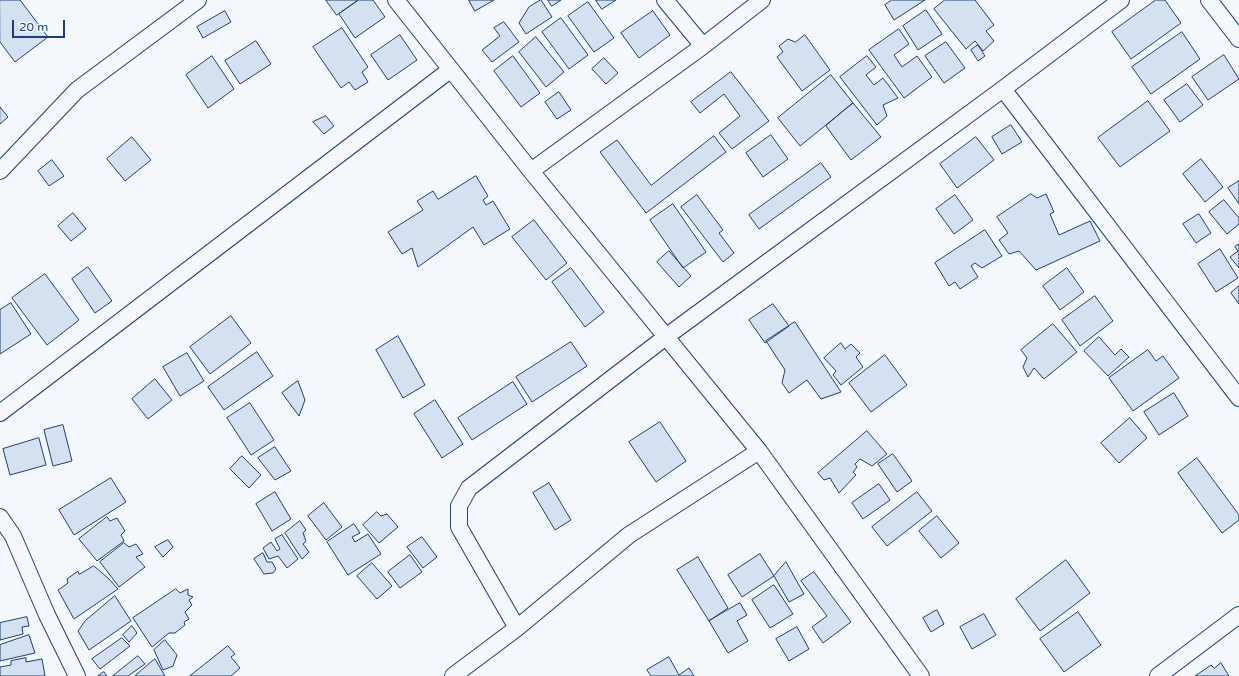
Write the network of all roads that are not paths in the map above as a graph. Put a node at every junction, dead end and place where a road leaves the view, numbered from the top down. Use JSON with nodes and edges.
{"nodes":[{"id":1,"x":198,"y":0,"type":"edge"},
{"id":2,"x":396,"y":0,"type":"edge"},
{"id":3,"x":665,"y":0,"type":"edge"},
{"id":4,"x":762,"y":0,"type":"edge"},
{"id":5,"x":1120,"y":0,"type":"edge"},
{"id":6,"x":1209,"y":0,"type":"edge"},
{"id":7,"x":1239,"y":39,"type":"edge"},
{"id":8,"x":703,"y":46,"type":"junction"},
{"id":9,"x":450,"y":70,"type":"junction"},
{"id":10,"x":1003,"y":89,"type":"junction"},
{"id":11,"x":0,"y":171,"type":"edge"},
{"id":12,"x":531,"y":171,"type":"junction"},
{"id":13,"x":667,"y":336,"type":"junction"},
{"id":14,"x":1239,"y":398,"type":"edge"},
{"id":15,"x":0,"y":413,"type":"edge"},
{"id":16,"x":760,"y":451,"type":"junction"},
{"id":17,"x":0,"y":517,"type":"edge"},
{"id":18,"x":1239,"y":615,"type":"edge"},
{"id":19,"x":518,"y":628,"type":"junction"},
{"id":20,"x":77,"y":676,"type":"edge"},
{"id":21,"x":453,"y":676,"type":"edge"},
{"id":22,"x":921,"y":676,"type":"edge"},
{"id":23,"x":1158,"y":676,"type":"edge"}],
"edges":[{"from":1,"to":11,"type":"street"},
{"from":2,"to":9,"type":"street"},
{"from":3,"to":8,"type":"street"},
{"from":4,"to":8,"type":"street"},
{"from":5,"to":10,"type":"street"},
{"from":6,"to":7,"type":"street"},
{"from":8,"to":12,"type":"street"},
{"from":9,"to":12,"type":"street"},
{"from":9,"to":15,"type":"street"},
{"from":10,"to":13,"type":"street"},
{"from":10,"to":14,"type":"street"},
{"from":12,"to":13,"type":"street"},
{"from":13,"to":16,"type":"street"},
{"from":13,"to":19,"type":"street"},
{"from":16,"to":19,"type":"street"},
{"from":16,"to":22,"type":"street"},
{"from":17,"to":20,"type":"street"},
{"from":18,"to":23,"type":"street"},
{"from":19,"to":21,"type":"street"}]}
